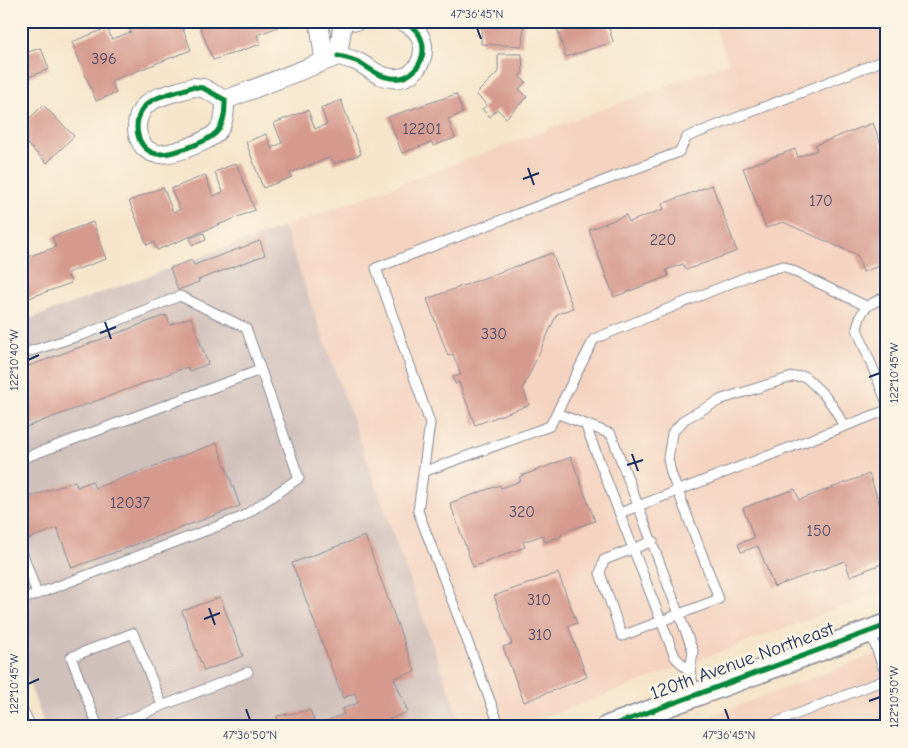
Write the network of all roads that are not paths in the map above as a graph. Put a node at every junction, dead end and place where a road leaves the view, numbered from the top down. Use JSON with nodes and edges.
{"nodes":[{"id":1,"x":319,"y":21,"type":"edge"},
{"id":2,"x":343,"y":21,"type":"edge"},
{"id":3,"x":401,"y":21,"type":"edge"},
{"id":4,"x":331,"y":57,"type":"junction"},
{"id":5,"x":887,"y":59,"type":"edge"},
{"id":6,"x":225,"y":100,"type":"junction"},
{"id":7,"x":887,"y":296,"type":"edge"},
{"id":8,"x":866,"y":306,"type":"junction"},
{"id":9,"x":21,"y":354,"type":"edge"},
{"id":10,"x":260,"y":370,"type":"junction"},
{"id":11,"x":887,"y":404,"type":"edge"},
{"id":12,"x":887,"y":410,"type":"edge"},
{"id":13,"x":556,"y":413,"type":"junction"},
{"id":14,"x":585,"y":424,"type":"junction"},
{"id":15,"x":843,"y":426,"type":"junction"},
{"id":16,"x":21,"y":459,"type":"edge"},
{"id":17,"x":423,"y":472,"type":"junction"},
{"id":18,"x":677,"y":490,"type":"junction"},
{"id":19,"x":640,"y":504,"type":"junction"},
{"id":20,"x":620,"y":513,"type":"junction"},
{"id":21,"x":653,"y":540,"type":"junction"},
{"id":22,"x":633,"y":548,"type":"junction"},
{"id":23,"x":24,"y":557,"type":"dead end"},
{"id":24,"x":37,"y":594,"type":"junction"},
{"id":25,"x":21,"y":600,"type":"edge"},
{"id":26,"x":679,"y":615,"type":"junction"},
{"id":27,"x":662,"y":621,"type":"junction"},
{"id":28,"x":878,"y":628,"type":"edge"},
{"id":29,"x":248,"y":672,"type":"dead end"},
{"id":30,"x":690,"y":672,"type":"junction"},
{"id":31,"x":887,"y":678,"type":"edge"},
{"id":32,"x":696,"y":694,"type":"junction"},
{"id":33,"x":162,"y":705,"type":"junction"},
{"id":34,"x":21,"y":716,"type":"edge"},
{"id":35,"x":614,"y":726,"type":"edge"},
{"id":36,"x":26,"y":727,"type":"edge"},
{"id":37,"x":98,"y":727,"type":"edge"},
{"id":38,"x":109,"y":727,"type":"edge"},
{"id":39,"x":500,"y":727,"type":"edge"},
{"id":40,"x":764,"y":727,"type":"edge"}],
"edges":[{"from":1,"to":4,"type":"street"},
{"from":2,"to":4,"type":"street"},
{"from":3,"to":4,"type":"street"},
{"from":4,"to":6,"type":"street"},
{"from":5,"to":17,"type":"lane"},
{"from":6,"to":6,"type":"street"},
{"from":7,"to":8,"type":"lane"},
{"from":8,"to":11,"type":"lane"},
{"from":8,"to":13,"type":"lane"},
{"from":9,"to":10,"type":"lane"},
{"from":10,"to":16,"type":"lane"},
{"from":10,"to":24,"type":"lane"},
{"from":12,"to":15,"type":"lane"},
{"from":13,"to":14,"type":"lane"},
{"from":13,"to":17,"type":"lane"},
{"from":14,"to":19,"type":"lane"},
{"from":14,"to":20,"type":"lane"},
{"from":15,"to":18,"type":"lane"},
{"from":15,"to":18,"type":"lane"},
{"from":17,"to":39,"type":"lane"},
{"from":18,"to":19,"type":"lane"},
{"from":18,"to":26,"type":"lane"},
{"from":19,"to":20,"type":"lane"},
{"from":19,"to":21,"type":"lane"},
{"from":20,"to":22,"type":"lane"},
{"from":21,"to":22,"type":"lane"},
{"from":21,"to":26,"type":"lane"},
{"from":22,"to":27,"type":"lane"},
{"from":22,"to":27,"type":"lane"},
{"from":23,"to":24,"type":"lane"},
{"from":24,"to":25,"type":"lane"},
{"from":26,"to":27,"type":"lane"},
{"from":26,"to":30,"type":"lane"},
{"from":27,"to":30,"type":"lane"},
{"from":28,"to":31,"type":"lane"},
{"from":28,"to":32,"type":"street","name":"120th Avenue Northeast"},
{"from":29,"to":33,"type":"lane"},
{"from":30,"to":32,"type":"lane"},
{"from":31,"to":40,"type":"lane"},
{"from":32,"to":35,"type":"street","name":"120th Avenue Northeast"},
{"from":33,"to":37,"type":"lane"},
{"from":33,"to":38,"type":"lane"},
{"from":34,"to":36,"type":"street"}]}
